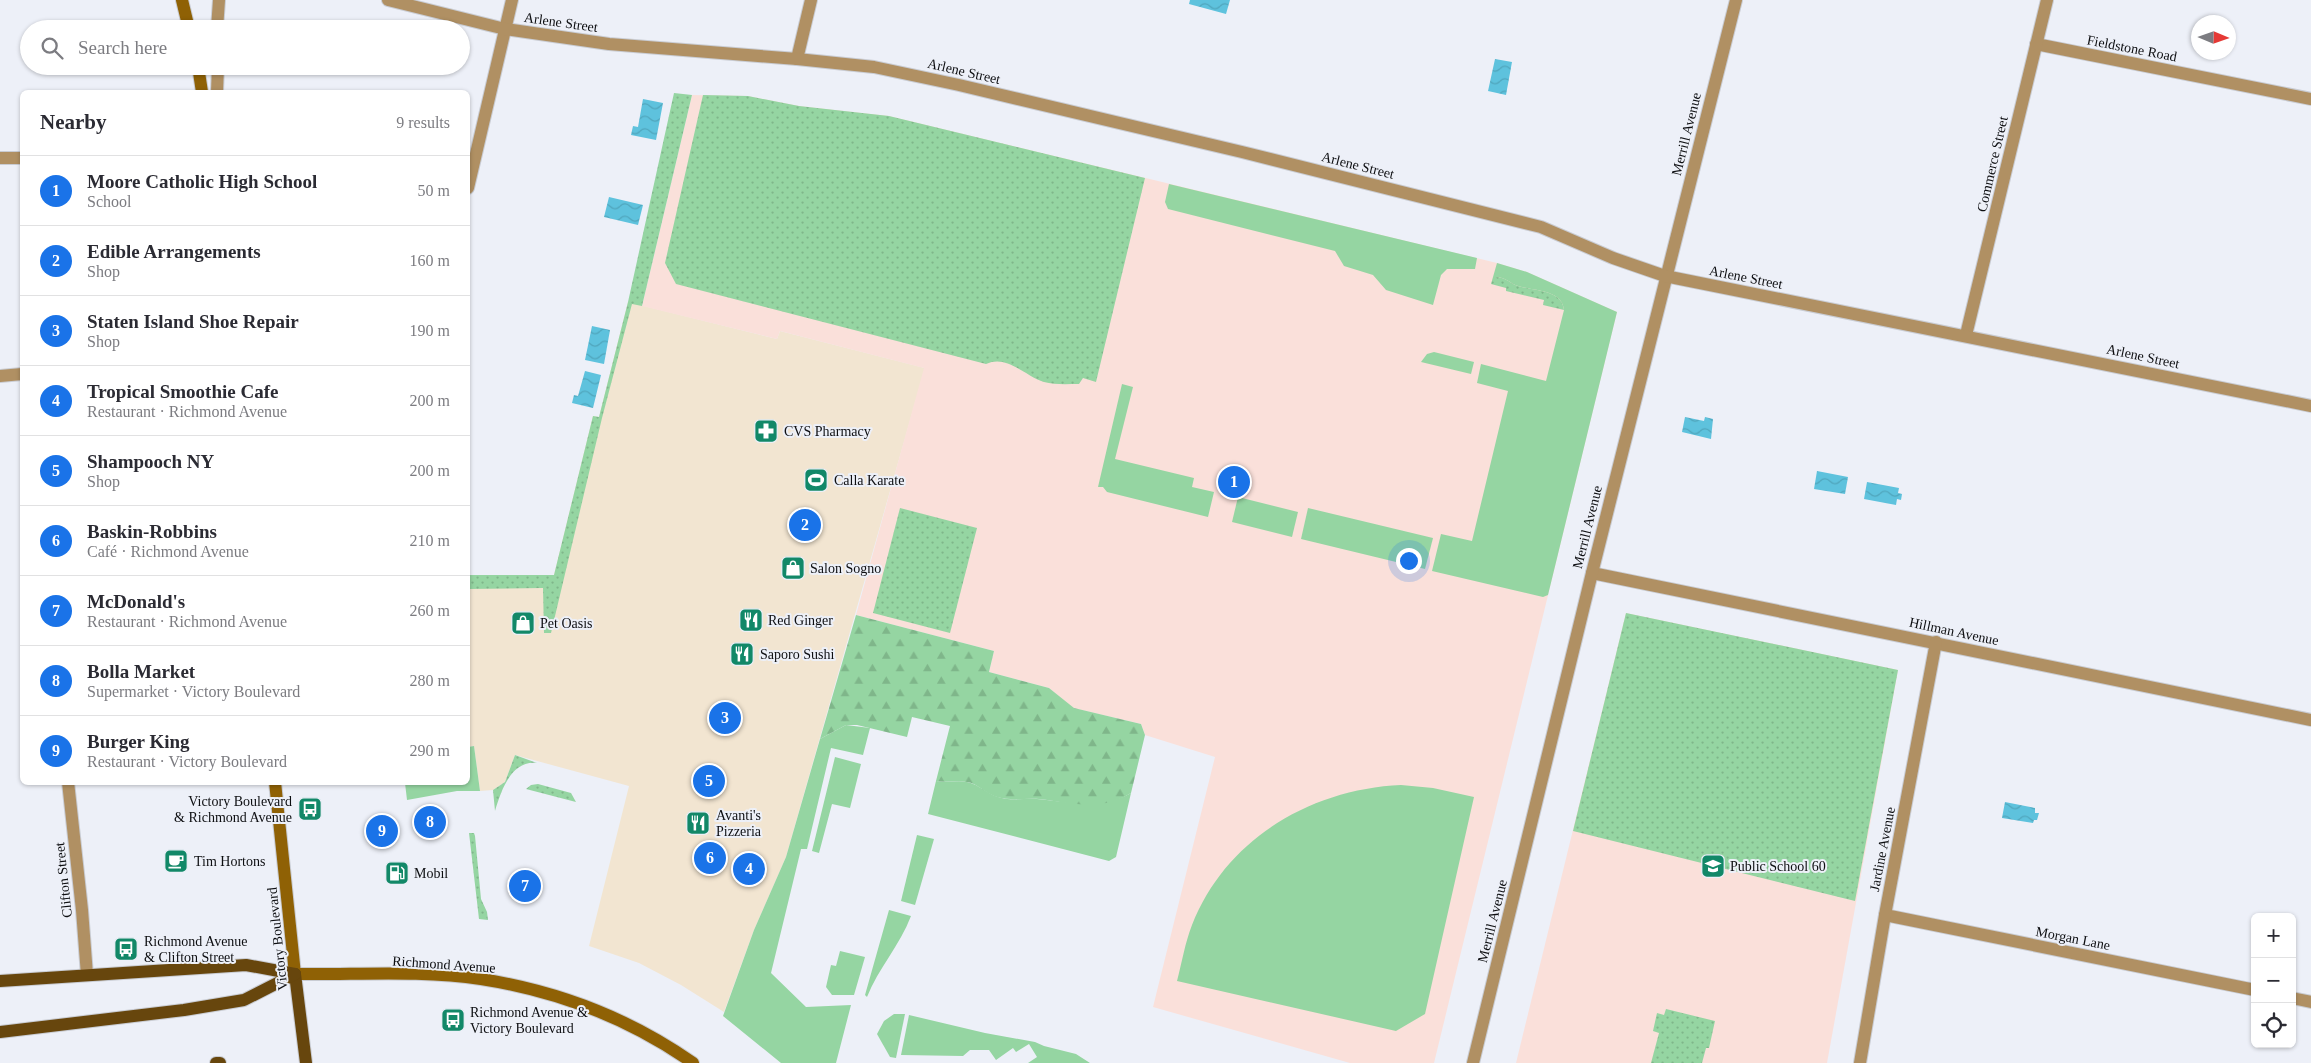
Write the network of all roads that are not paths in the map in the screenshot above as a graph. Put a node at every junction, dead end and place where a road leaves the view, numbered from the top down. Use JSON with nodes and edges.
{"nodes":[{"id":1,"x":182,"y":0,"type":"edge"},
{"id":2,"x":219,"y":0,"type":"edge"},
{"id":3,"x":388,"y":0,"type":"edge"},
{"id":4,"x":512,"y":0,"type":"edge"},
{"id":5,"x":811,"y":0,"type":"edge"},
{"id":6,"x":1736,"y":0,"type":"edge"},
{"id":7,"x":2046,"y":0,"type":"edge"},
{"id":8,"x":187,"y":20,"type":"edge"},
{"id":9,"x":218,"y":20,"type":"edge"},
{"id":10,"x":469,"y":20,"type":"edge"},
{"id":11,"x":470,"y":20,"type":"edge"},
{"id":12,"x":505,"y":29,"type":"junction"},
{"id":13,"x":2036,"y":44,"type":"junction"},
{"id":14,"x":797,"y":59,"type":"junction"},
{"id":15,"x":199,"y":75,"type":"edge"},
{"id":16,"x":217,"y":75,"type":"edge"},
{"id":17,"x":202,"y":90,"type":"edge"},
{"id":18,"x":216,"y":90,"type":"edge"},
{"id":19,"x":2311,"y":99,"type":"edge"},
{"id":20,"x":0,"y":158,"type":"edge"},
{"id":21,"x":20,"y":158,"type":"edge"},
{"id":22,"x":470,"y":179,"type":"edge"},
{"id":23,"x":1666,"y":276,"type":"junction"},
{"id":24,"x":1966,"y":336,"type":"junction"},
{"id":25,"x":20,"y":374,"type":"edge"},
{"id":26,"x":0,"y":376,"type":"edge"},
{"id":27,"x":2311,"y":406,"type":"edge"},
{"id":28,"x":1592,"y":573,"type":"junction"},
{"id":29,"x":1936,"y":642,"type":"junction"},
{"id":30,"x":2311,"y":720,"type":"edge"},
{"id":31,"x":68,"y":785,"type":"edge"},
{"id":32,"x":275,"y":785,"type":"edge"},
{"id":33,"x":1884,"y":915,"type":"junction"},
{"id":34,"x":295,"y":974,"type":"junction"},
{"id":35,"x":87,"y":975,"type":"junction"},
{"id":36,"x":0,"y":981,"type":"edge"},
{"id":37,"x":2251,"y":989,"type":"edge"},
{"id":38,"x":2296,"y":999,"type":"edge"},
{"id":39,"x":2311,"y":1002,"type":"edge"},
{"id":40,"x":0,"y":1032,"type":"edge"},
{"id":41,"x":216,"y":1063,"type":"edge"},
{"id":42,"x":220,"y":1063,"type":"edge"},
{"id":43,"x":306,"y":1063,"type":"edge"},
{"id":44,"x":693,"y":1063,"type":"edge"},
{"id":45,"x":1473,"y":1063,"type":"edge"},
{"id":46,"x":1860,"y":1063,"type":"edge"}],
"edges":[{"from":1,"to":8,"type":"main road"},
{"from":2,"to":9,"type":"street"},
{"from":3,"to":10,"type":"street","name":"Arlene Street"},
{"from":4,"to":12,"type":"street"},
{"from":5,"to":14,"type":"street"},
{"from":6,"to":23,"type":"street","name":"Merrill Avenue"},
{"from":7,"to":13,"type":"street","name":"Commerce Street"},
{"from":11,"to":12,"type":"street","name":"Arlene Street"},
{"from":12,"to":14,"type":"street","name":"Arlene Street"},
{"from":12,"to":22,"type":"street"},
{"from":13,"to":19,"type":"street","name":"Fieldstone Road"},
{"from":13,"to":24,"type":"street","name":"Commerce Street"},
{"from":14,"to":23,"type":"street","name":"Arlene Street"},
{"from":15,"to":17,"type":"main road"},
{"from":16,"to":18,"type":"street"},
{"from":20,"to":21,"type":"street"},
{"from":23,"to":24,"type":"street","name":"Arlene Street"},
{"from":23,"to":28,"type":"street","name":"Merrill Avenue"},
{"from":24,"to":27,"type":"street","name":"Arlene Street"},
{"from":25,"to":26,"type":"street"},
{"from":28,"to":29,"type":"street","name":"Hillman Avenue"},
{"from":28,"to":45,"type":"street","name":"Merrill Avenue"},
{"from":29,"to":30,"type":"street","name":"Hillman Avenue"},
{"from":29,"to":33,"type":"street","name":"Jardine Avenue"},
{"from":31,"to":35,"type":"street","name":"Clifton Street"},
{"from":32,"to":34,"type":"main road","name":"Victory Boulevard"},
{"from":33,"to":37,"type":"street","name":"Morgan Lane"},
{"from":33,"to":46,"type":"street","name":"Jardine Avenue"},
{"from":34,"to":35,"type":"main road","name":"Richmond Avenue"},
{"from":34,"to":40,"type":"main road","name":"Richmond Avenue"},
{"from":34,"to":43,"type":"main road","name":"Victory Boulevard"},
{"from":34,"to":44,"type":"main road","name":"Richmond Avenue"},
{"from":35,"to":36,"type":"main road","name":"Richmond Avenue"},
{"from":38,"to":39,"type":"street"},
{"from":41,"to":42,"type":"main road"}]}
